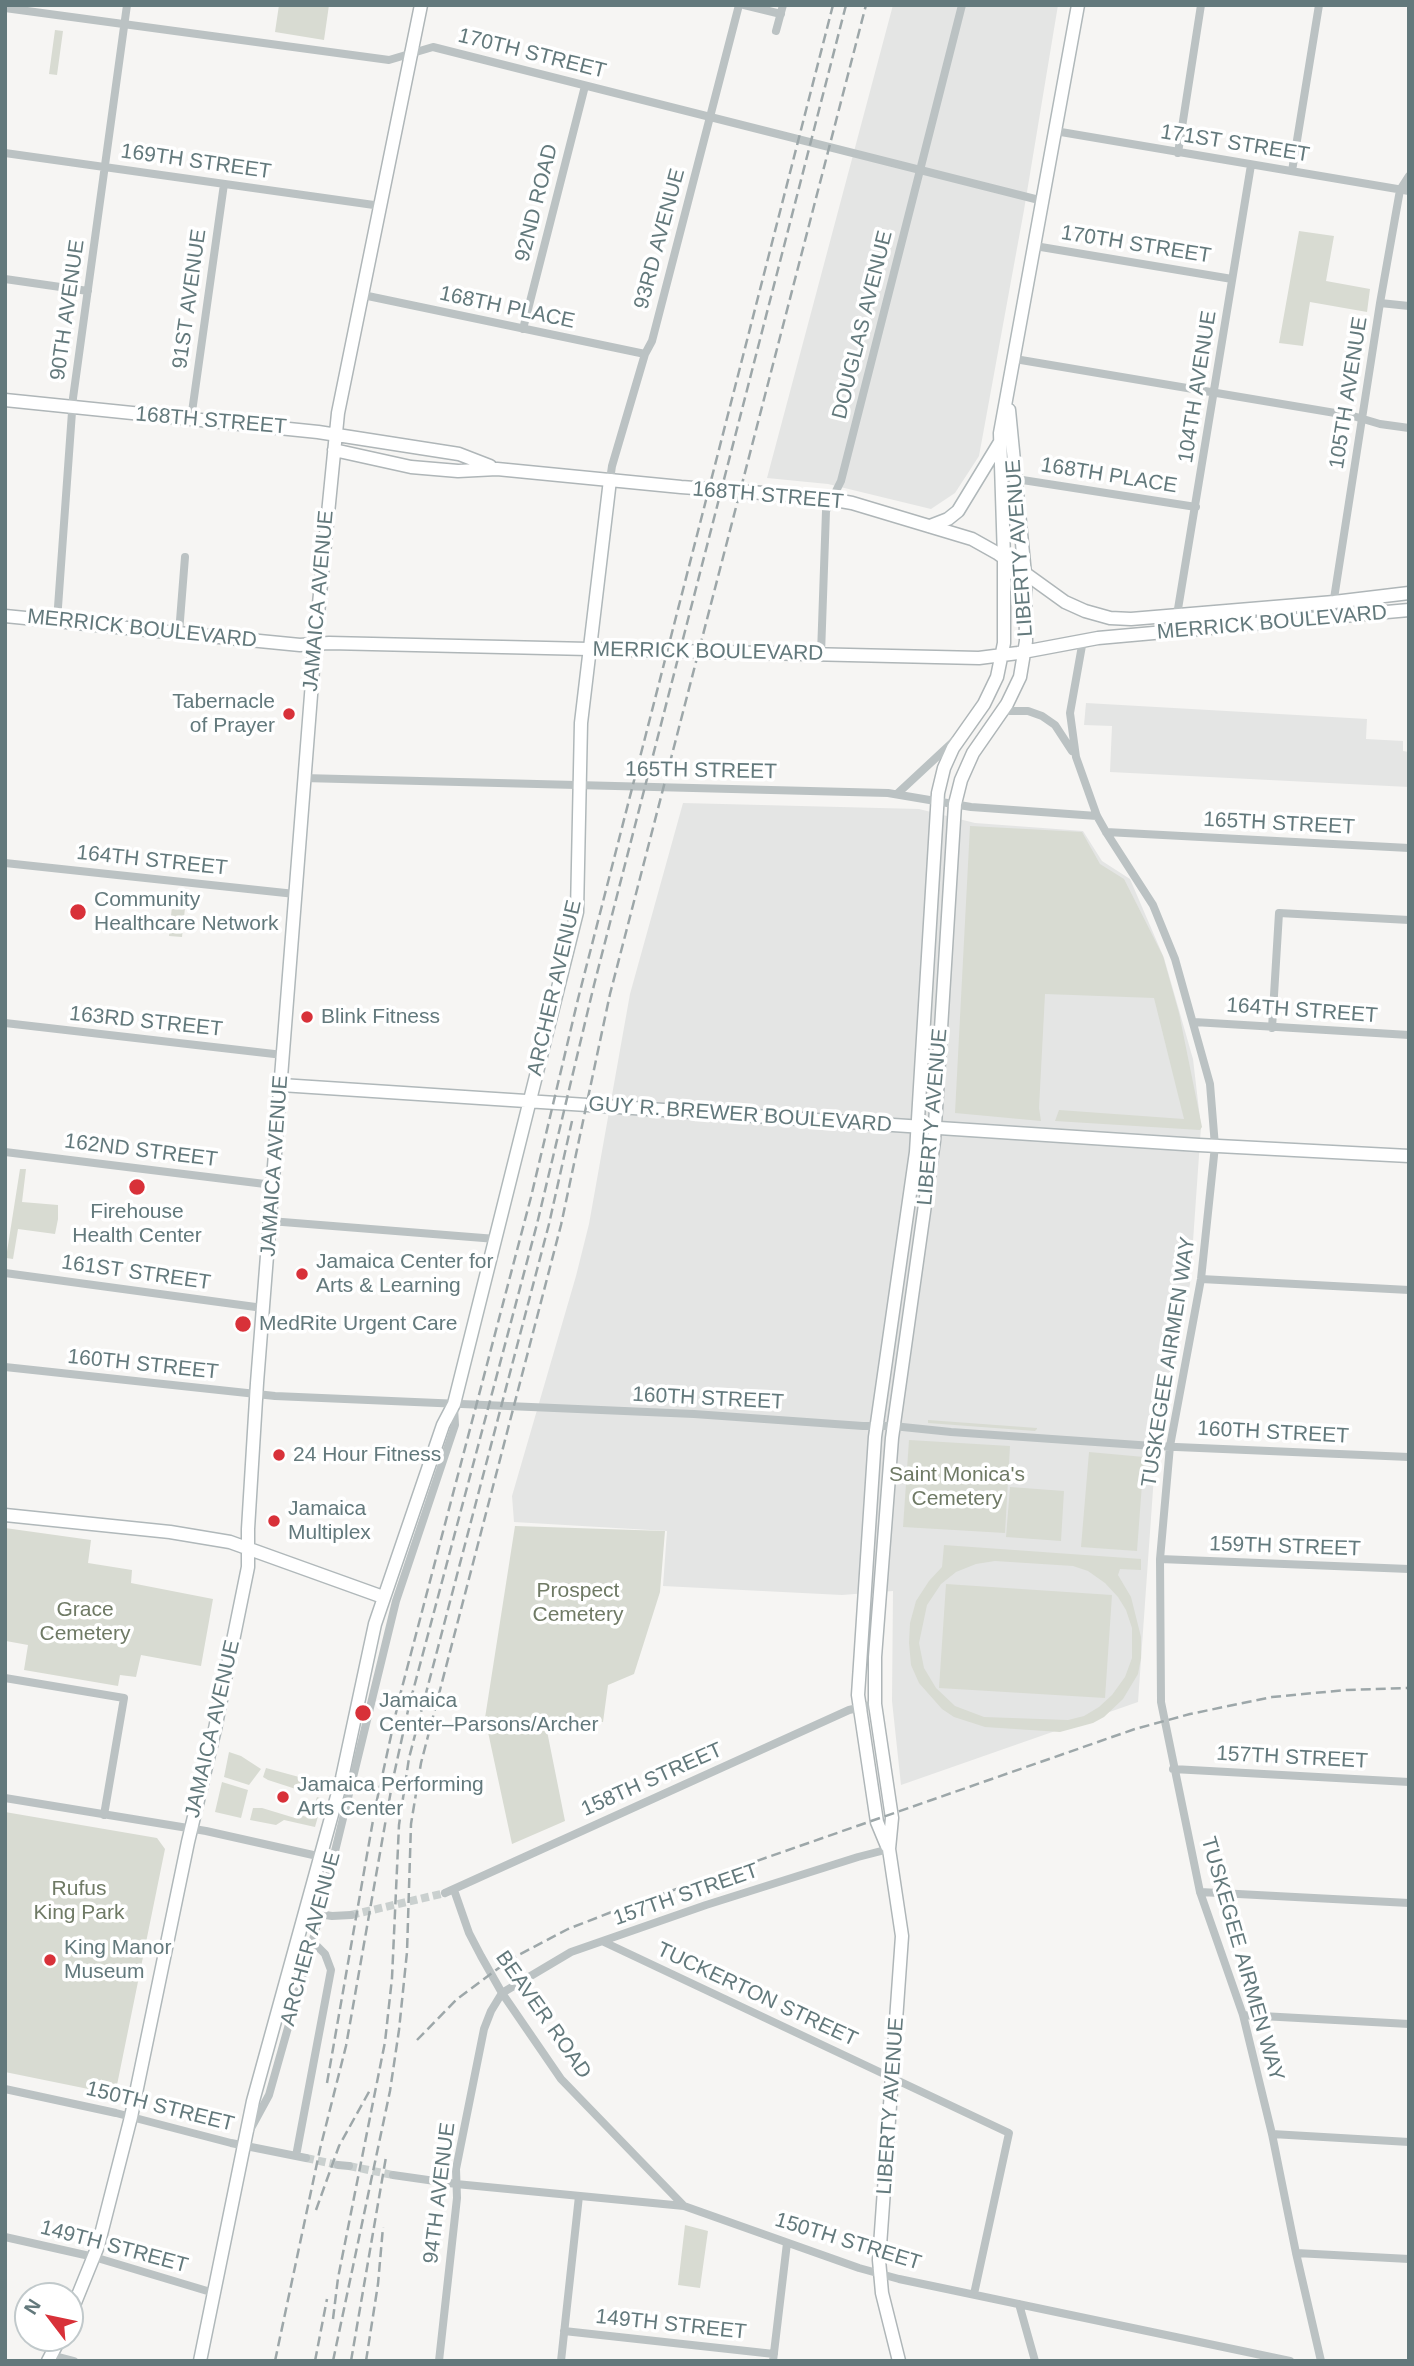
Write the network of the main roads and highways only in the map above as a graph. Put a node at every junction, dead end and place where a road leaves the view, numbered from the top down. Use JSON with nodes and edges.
{"nodes":[{"id":1,"x":421,"y":5,"type":"edge"},
{"id":2,"x":1078,"y":5,"type":"edge"},
{"id":3,"x":1007,"y":398,"type":"junction"},
{"id":4,"x":5,"y":400,"type":"edge"},
{"id":5,"x":335,"y":434,"type":"junction"},
{"id":6,"x":1001,"y":442,"type":"junction"},
{"id":7,"x":334,"y":450,"type":"junction"},
{"id":8,"x":497,"y":469,"type":"junction"},
{"id":9,"x":611,"y":480,"type":"junction"},
{"id":10,"x":930,"y":526,"type":"junction"},
{"id":11,"x":1004,"y":558,"type":"junction"},
{"id":12,"x":1025,"y":574,"type":"junction"},
{"id":13,"x":1409,"y":593,"type":"edge"},
{"id":14,"x":1409,"y":610,"type":"edge"},
{"id":15,"x":5,"y":616,"type":"edge"},
{"id":16,"x":315,"y":644,"type":"junction"},
{"id":17,"x":590,"y":649,"type":"junction"},
{"id":18,"x":1026,"y":652,"type":"junction"},
{"id":19,"x":1003,"y":656,"type":"junction"},
{"id":20,"x":281,"y":1085,"type":"junction"},
{"id":21,"x":530,"y":1101,"type":"junction"},
{"id":22,"x":918,"y":1127,"type":"junction"},
{"id":23,"x":935,"y":1128,"type":"junction"},
{"id":24,"x":1409,"y":1156,"type":"edge"},
{"id":25,"x":5,"y":1515,"type":"edge"},
{"id":26,"x":248,"y":1548,"type":"junction"},
{"id":27,"x":383,"y":1597,"type":"junction"},
{"id":28,"x":889,"y":1849,"type":"junction"},
{"id":29,"x":83,"y":2282,"type":"edge"},
{"id":30,"x":200,"y":2361,"type":"edge"},
{"id":31,"x":899,"y":2361,"type":"edge"}],
"edges":[{"from":1,"to":5,"type":"main road","name":"JAMAICA AVENUE"},
{"from":2,"to":3,"type":"main road","name":"LIBERTY AVENUE"},
{"from":3,"to":6,"type":"main road","name":"LIBERTY AVENUE"},
{"from":3,"to":12,"type":"main road","name":"LIBERTY AVENUE"},
{"from":4,"to":5,"type":"main road","name":"168TH STREET"},
{"from":5,"to":7,"type":"main road","name":"JAMAICA AVENUE"},
{"from":5,"to":8,"type":"main road","name":"168TH STREET"},
{"from":6,"to":10,"type":"main road"},
{"from":6,"to":11,"type":"main road","name":"LIBERTY AVENUE"},
{"from":7,"to":8,"type":"main road","name":"168TH STREET"},
{"from":7,"to":16,"type":"main road","name":"JAMAICA AVENUE"},
{"from":8,"to":9,"type":"main road","name":"168TH STREET"},
{"from":9,"to":10,"type":"main road","name":"168TH STREET"},
{"from":9,"to":17,"type":"main road","name":"ARCHER AVENUE"},
{"from":10,"to":11,"type":"main road","name":"168TH STREET"},
{"from":11,"to":12,"type":"main road","name":"168TH STREET"},
{"from":11,"to":19,"type":"main road","name":"LIBERTY AVENUE"},
{"from":12,"to":13,"type":"main road","name":"MERRICK BOULEVARD"},
{"from":12,"to":18,"type":"main road","name":"LIBERTY AVENUE"},
{"from":14,"to":18,"type":"main road","name":"MERRICK BOULEVARD"},
{"from":15,"to":16,"type":"main road","name":"MERRICK BOULEVARD"},
{"from":16,"to":17,"type":"main road","name":"MERRICK BOULEVARD"},
{"from":16,"to":20,"type":"main road","name":"JAMAICA AVENUE"},
{"from":17,"to":19,"type":"main road","name":"MERRICK BOULEVARD"},
{"from":17,"to":21,"type":"main road","name":"ARCHER AVENUE"},
{"from":18,"to":19,"type":"main road","name":"MERRICK BOULEVARD"},
{"from":18,"to":23,"type":"main road","name":"LIBERTY AVENUE"},
{"from":19,"to":22,"type":"main road","name":"LIBERTY AVENUE"},
{"from":20,"to":21,"type":"main road","name":"GUY R. BREWER BOULEVARD"},
{"from":20,"to":26,"type":"main road","name":"JAMAICA AVENUE"},
{"from":21,"to":22,"type":"main road","name":"GUY R. BREWER BOULEVARD"},
{"from":21,"to":27,"type":"main road","name":"ARCHER AVENUE"},
{"from":22,"to":23,"type":"main road","name":"GUY R. BREWER BOULEVARD"},
{"from":22,"to":28,"type":"main road","name":"LIBERTY AVENUE"},
{"from":23,"to":24,"type":"main road","name":"GUY R. BREWER BOULEVARD"},
{"from":23,"to":28,"type":"main road","name":"LIBERTY AVENUE"},
{"from":25,"to":26,"type":"main road"},
{"from":26,"to":27,"type":"main road"},
{"from":26,"to":29,"type":"main road","name":"JAMAICA AVENUE"},
{"from":27,"to":30,"type":"main road","name":"ARCHER AVENUE"},
{"from":28,"to":31,"type":"main road","name":"LIBERTY AVENUE"}]}
